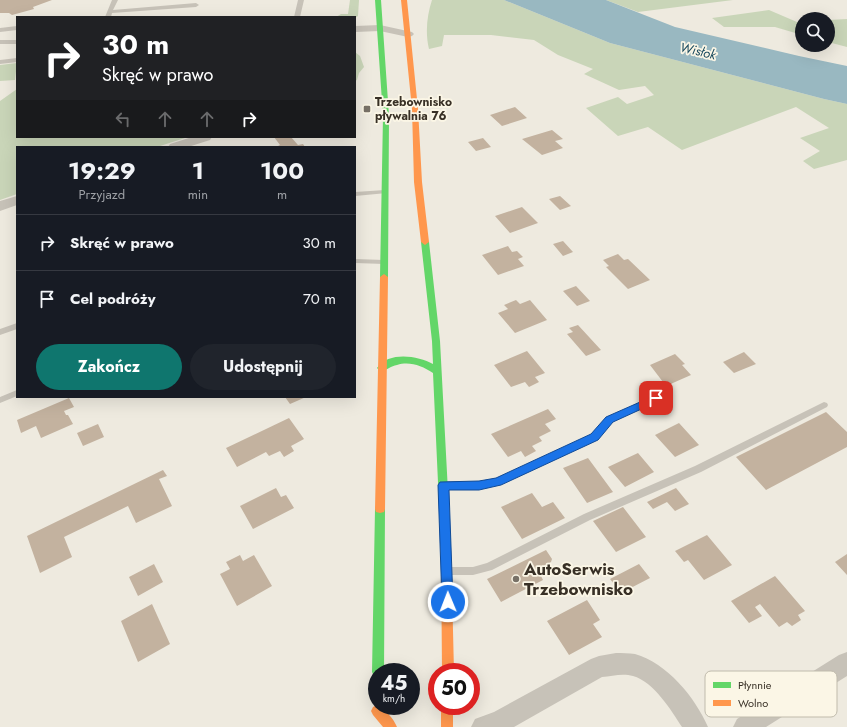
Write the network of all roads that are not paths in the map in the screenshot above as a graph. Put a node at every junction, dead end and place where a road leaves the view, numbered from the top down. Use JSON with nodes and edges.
{"nodes":[{"id":1,"x":115,"y":0,"type":"edge"},
{"id":2,"x":300,"y":0,"type":"edge"},
{"id":3,"x":378,"y":0,"type":"edge"},
{"id":4,"x":404,"y":0,"type":"edge"},
{"id":5,"x":196,"y":5,"type":"dead end"},
{"id":6,"x":109,"y":14,"type":"edge"},
{"id":7,"x":297,"y":16,"type":"edge"},
{"id":8,"x":16,"y":28,"type":"edge"},
{"id":9,"x":356,"y":29,"type":"edge"},
{"id":10,"x":0,"y":30,"type":"edge"},
{"id":11,"x":380,"y":34,"type":"junction"},
{"id":12,"x":408,"y":34,"type":"junction"},
{"id":13,"x":356,"y":39,"type":"edge"},
{"id":14,"x":0,"y":42,"type":"edge"},
{"id":15,"x":16,"y":42,"type":"edge"},
{"id":16,"x":16,"y":60,"type":"edge"},
{"id":17,"x":0,"y":62,"type":"edge"},
{"id":18,"x":202,"y":138,"type":"edge"},
{"id":19,"x":178,"y":146,"type":"edge"},
{"id":20,"x":386,"y":192,"type":"junction"},
{"id":21,"x":356,"y":194,"type":"edge"},
{"id":22,"x":16,"y":200,"type":"edge"},
{"id":23,"x":0,"y":206,"type":"edge"},
{"id":24,"x":356,"y":262,"type":"edge"},
{"id":25,"x":385,"y":262,"type":"junction"},
{"id":26,"x":16,"y":326,"type":"edge"},
{"id":27,"x":0,"y":332,"type":"edge"},
{"id":28,"x":382,"y":368,"type":"junction"},
{"id":29,"x":438,"y":372,"type":"junction"},
{"id":30,"x":16,"y":393,"type":"edge"},
{"id":31,"x":656,"y":398,"type":"dead end"},
{"id":32,"x":0,"y":400,"type":"edge"},
{"id":33,"x":824,"y":405,"type":"dead end"},
{"id":34,"x":444,"y":485,"type":"junction"},
{"id":35,"x":447,"y":571,"type":"junction"},
{"id":36,"x":847,"y":662,"type":"edge"},
{"id":37,"x":378,"y":663,"type":"edge"},
{"id":38,"x":448,"y":663,"type":"edge"},
{"id":39,"x":833,"y":671,"type":"edge"},
{"id":40,"x":377,"y":715,"type":"edge"},
{"id":41,"x":382,"y":715,"type":"edge"},
{"id":42,"x":447,"y":715,"type":"edge"},
{"id":43,"x":761,"y":717,"type":"edge"},
{"id":44,"x":376,"y":727,"type":"edge"},
{"id":45,"x":391,"y":727,"type":"edge"},
{"id":46,"x":447,"y":727,"type":"edge"},
{"id":47,"x":483,"y":727,"type":"edge"},
{"id":48,"x":696,"y":727,"type":"edge"},
{"id":49,"x":745,"y":727,"type":"edge"}],
"edges":[{"from":1,"to":6,"type":"lane"},
{"from":2,"to":7,"type":"lane"},
{"from":3,"to":11,"type":"main road"},
{"from":4,"to":12,"type":"main road"},
{"from":5,"to":6,"type":"lane"},
{"from":8,"to":10,"type":"lane"},
{"from":9,"to":11,"type":"street"},
{"from":11,"to":12,"type":"street"},
{"from":11,"to":13,"type":"street"},
{"from":11,"to":20,"type":"main road"},
{"from":12,"to":29,"type":"main road"},
{"from":14,"to":15,"type":"lane"},
{"from":16,"to":17,"type":"lane"},
{"from":18,"to":19,"type":"street"},
{"from":20,"to":21,"type":"lane"},
{"from":20,"to":25,"type":"main road"},
{"from":22,"to":23,"type":"street"},
{"from":24,"to":25,"type":"lane"},
{"from":25,"to":28,"type":"main road"},
{"from":26,"to":27,"type":"lane"},
{"from":28,"to":29,"type":"main road"},
{"from":28,"to":37,"type":"main road"},
{"from":29,"to":34,"type":"main road"},
{"from":30,"to":32,"type":"lane"},
{"from":31,"to":34,"type":"lane"},
{"from":33,"to":35,"type":"lane"},
{"from":34,"to":35,"type":"main road"},
{"from":35,"to":38,"type":"main road"},
{"from":36,"to":39,"type":"street"},
{"from":40,"to":44,"type":"main road"},
{"from":41,"to":45,"type":"main road"},
{"from":42,"to":46,"type":"main road"},
{"from":43,"to":49,"type":"street"},
{"from":47,"to":48,"type":"street"}]}
